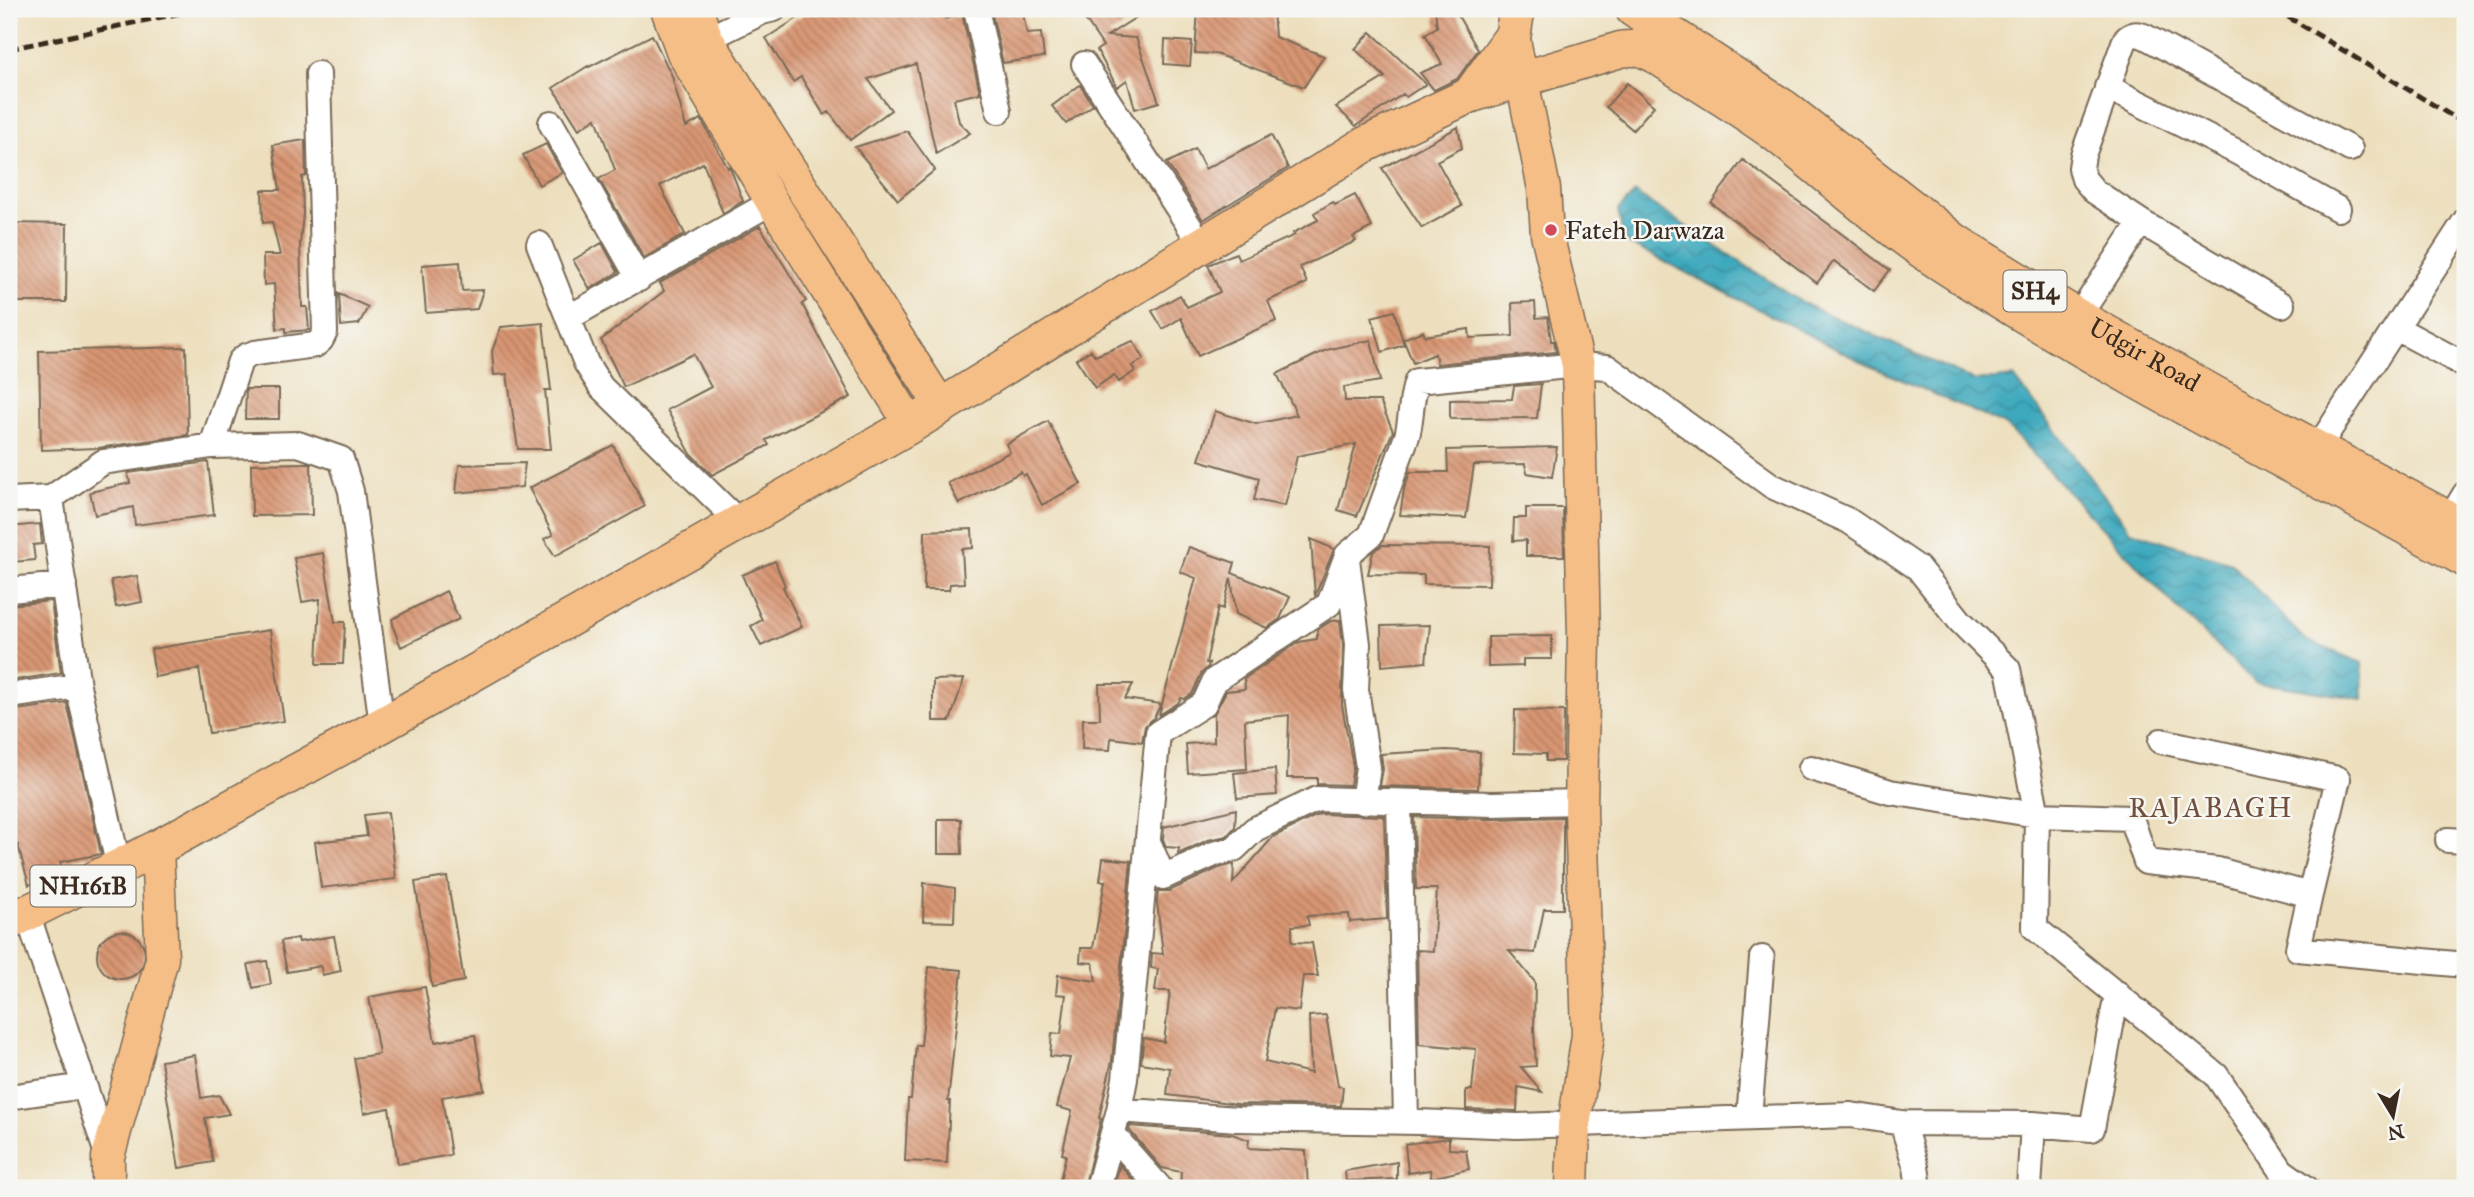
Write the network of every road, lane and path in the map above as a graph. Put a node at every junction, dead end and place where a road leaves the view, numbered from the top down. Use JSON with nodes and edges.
{"nodes":[{"id":1,"x":667,"y":9,"type":"edge"},
{"id":2,"x":696,"y":9,"type":"edge"},
{"id":3,"x":774,"y":9,"type":"edge"},
{"id":4,"x":976,"y":9,"type":"edge"},
{"id":5,"x":1633,"y":9,"type":"edge"},
{"id":6,"x":1515,"y":22,"type":"edge"},
{"id":7,"x":707,"y":39,"type":"junction"},
{"id":8,"x":1084,"y":64,"type":"dead end"},
{"id":9,"x":318,"y":74,"type":"dead end"},
{"id":10,"x":1521,"y":81,"type":"junction"},
{"id":11,"x":2107,"y":87,"type":"junction"},
{"id":12,"x":1470,"y":95,"type":"junction"},
{"id":13,"x":999,"y":111,"type":"dead end"},
{"id":14,"x":551,"y":123,"type":"dead end"},
{"id":15,"x":2350,"y":149,"type":"dead end"},
{"id":16,"x":772,"y":202,"type":"junction"},
{"id":17,"x":2338,"y":209,"type":"dead end"},
{"id":18,"x":2465,"y":221,"type":"edge"},
{"id":19,"x":2141,"y":222,"type":"junction"},
{"id":20,"x":539,"y":244,"type":"dead end"},
{"id":21,"x":1203,"y":247,"type":"junction"},
{"id":22,"x":639,"y":279,"type":"junction"},
{"id":23,"x":2282,"y":304,"type":"dead end"},
{"id":24,"x":568,"y":317,"type":"junction"},
{"id":25,"x":2078,"y":317,"type":"junction"},
{"id":26,"x":2396,"y":328,"type":"junction"},
{"id":27,"x":1578,"y":365,"type":"junction"},
{"id":28,"x":2465,"y":365,"type":"edge"},
{"id":29,"x":941,"y":406,"type":"junction"},
{"id":30,"x":911,"y":425,"type":"junction"},
{"id":31,"x":212,"y":446,"type":"junction"},
{"id":32,"x":2317,"y":449,"type":"junction"},
{"id":33,"x":51,"y":498,"type":"junction"},
{"id":34,"x":9,"y":500,"type":"edge"},
{"id":35,"x":2460,"y":514,"type":"edge"},
{"id":36,"x":739,"y":522,"type":"junction"},
{"id":37,"x":1347,"y":555,"type":"junction"},
{"id":38,"x":2465,"y":558,"type":"edge"},
{"id":39,"x":64,"y":585,"type":"junction"},
{"id":40,"x":9,"y":590,"type":"edge"},
{"id":41,"x":78,"y":686,"type":"junction"},
{"id":42,"x":9,"y":696,"type":"edge"},
{"id":43,"x":383,"y":725,"type":"junction"},
{"id":44,"x":2161,"y":741,"type":"dead end"},
{"id":45,"x":1811,"y":768,"type":"dead end"},
{"id":46,"x":1363,"y":802,"type":"junction"},
{"id":47,"x":1399,"y":802,"type":"junction"},
{"id":48,"x":1581,"y":802,"type":"junction"},
{"id":49,"x":2037,"y":815,"type":"junction"},
{"id":50,"x":1149,"y":842,"type":"junction"},
{"id":51,"x":156,"y":848,"type":"junction"},
{"id":52,"x":119,"y":868,"type":"junction"},
{"id":53,"x":2309,"y":895,"type":"junction"},
{"id":54,"x":18,"y":918,"type":"edge"},
{"id":55,"x":1762,"y":958,"type":"dead end"},
{"id":56,"x":2465,"y":965,"type":"edge"},
{"id":57,"x":2117,"y":993,"type":"junction"},
{"id":58,"x":84,"y":1086,"type":"junction"},
{"id":59,"x":9,"y":1097,"type":"edge"},
{"id":60,"x":1119,"y":1110,"type":"junction"},
{"id":61,"x":1749,"y":1118,"type":"junction"},
{"id":62,"x":1406,"y":1121,"type":"junction"},
{"id":63,"x":1902,"y":1123,"type":"junction"},
{"id":64,"x":2033,"y":1124,"type":"junction"},
{"id":65,"x":1574,"y":1125,"type":"junction"},
{"id":66,"x":1113,"y":1135,"type":"junction"},
{"id":67,"x":108,"y":1157,"type":"junction"},
{"id":68,"x":108,"y":1188,"type":"edge"},
{"id":69,"x":1098,"y":1188,"type":"edge"},
{"id":70,"x":1160,"y":1188,"type":"edge"},
{"id":71,"x":1572,"y":1188,"type":"edge"},
{"id":72,"x":1920,"y":1188,"type":"edge"},
{"id":73,"x":2029,"y":1188,"type":"edge"},
{"id":74,"x":2306,"y":1188,"type":"edge"}],
"edges":[{"from":1,"to":16,"type":"main road"},
{"from":2,"to":7,"type":"main road"},
{"from":3,"to":7,"type":"street"},
{"from":4,"to":13,"type":"street"},
{"from":5,"to":25,"type":"highway","name":"Udgir Road","number":"SH4"},
{"from":6,"to":10,"type":"main road"},
{"from":6,"to":12,"type":"highway"},
{"from":7,"to":29,"type":"main road"},
{"from":8,"to":21,"type":"street"},
{"from":9,"to":31,"type":"street"},
{"from":10,"to":12,"type":"highway"},
{"from":10,"to":27,"type":"main road"},
{"from":10,"to":38,"type":"highway","name":"Udgir Road","number":"SH4"},
{"from":11,"to":15,"type":"street"},
{"from":11,"to":17,"type":"street"},
{"from":11,"to":19,"type":"street"},
{"from":12,"to":21,"type":"highway"},
{"from":14,"to":22,"type":"street"},
{"from":16,"to":22,"type":"street"},
{"from":16,"to":30,"type":"main road"},
{"from":18,"to":26,"type":"street"},
{"from":19,"to":23,"type":"street"},
{"from":19,"to":25,"type":"street"},
{"from":20,"to":24,"type":"street"},
{"from":21,"to":29,"type":"highway"},
{"from":22,"to":24,"type":"street"},
{"from":24,"to":36,"type":"street"},
{"from":25,"to":32,"type":"highway","name":"Udgir Road","number":"SH4"},
{"from":26,"to":28,"type":"street"},
{"from":26,"to":32,"type":"street"},
{"from":27,"to":37,"type":"street"},
{"from":27,"to":48,"type":"main road"},
{"from":27,"to":49,"type":"street"},
{"from":29,"to":30,"type":"highway"},
{"from":30,"to":36,"type":"highway"},
{"from":31,"to":33,"type":"street"},
{"from":31,"to":43,"type":"street"},
{"from":32,"to":35,"type":"highway","name":"Udgir Road","number":"SH4"},
{"from":33,"to":34,"type":"street"},
{"from":33,"to":39,"type":"street"},
{"from":36,"to":43,"type":"highway"},
{"from":37,"to":46,"type":"street"},
{"from":37,"to":50,"type":"street"},
{"from":39,"to":40,"type":"street"},
{"from":39,"to":41,"type":"street"},
{"from":41,"to":42,"type":"street"},
{"from":41,"to":52,"type":"street"},
{"from":43,"to":51,"type":"highway"},
{"from":44,"to":53,"type":"street"},
{"from":45,"to":49,"type":"street"},
{"from":46,"to":47,"type":"street"},
{"from":46,"to":50,"type":"street"},
{"from":47,"to":48,"type":"street"},
{"from":47,"to":62,"type":"street"},
{"from":48,"to":65,"type":"main road"},
{"from":49,"to":53,"type":"street"},
{"from":49,"to":57,"type":"street"},
{"from":50,"to":60,"type":"street"},
{"from":51,"to":52,"type":"highway","number":"NH161B"},
{"from":51,"to":67,"type":"main road"},
{"from":52,"to":54,"type":"highway","number":"NH161B"},
{"from":53,"to":56,"type":"street"},
{"from":54,"to":58,"type":"street"},
{"from":55,"to":61,"type":"street"},
{"from":57,"to":64,"type":"street"},
{"from":57,"to":74,"type":"street"},
{"from":58,"to":59,"type":"street"},
{"from":58,"to":67,"type":"street"},
{"from":60,"to":62,"type":"street"},
{"from":60,"to":66,"type":"street"},
{"from":61,"to":63,"type":"street"},
{"from":61,"to":65,"type":"street"},
{"from":62,"to":65,"type":"street"},
{"from":63,"to":64,"type":"street"},
{"from":63,"to":72,"type":"street"},
{"from":64,"to":73,"type":"street"},
{"from":65,"to":71,"type":"main road"},
{"from":66,"to":69,"type":"street"},
{"from":66,"to":70,"type":"street"},
{"from":67,"to":68,"type":"main road"}]}
